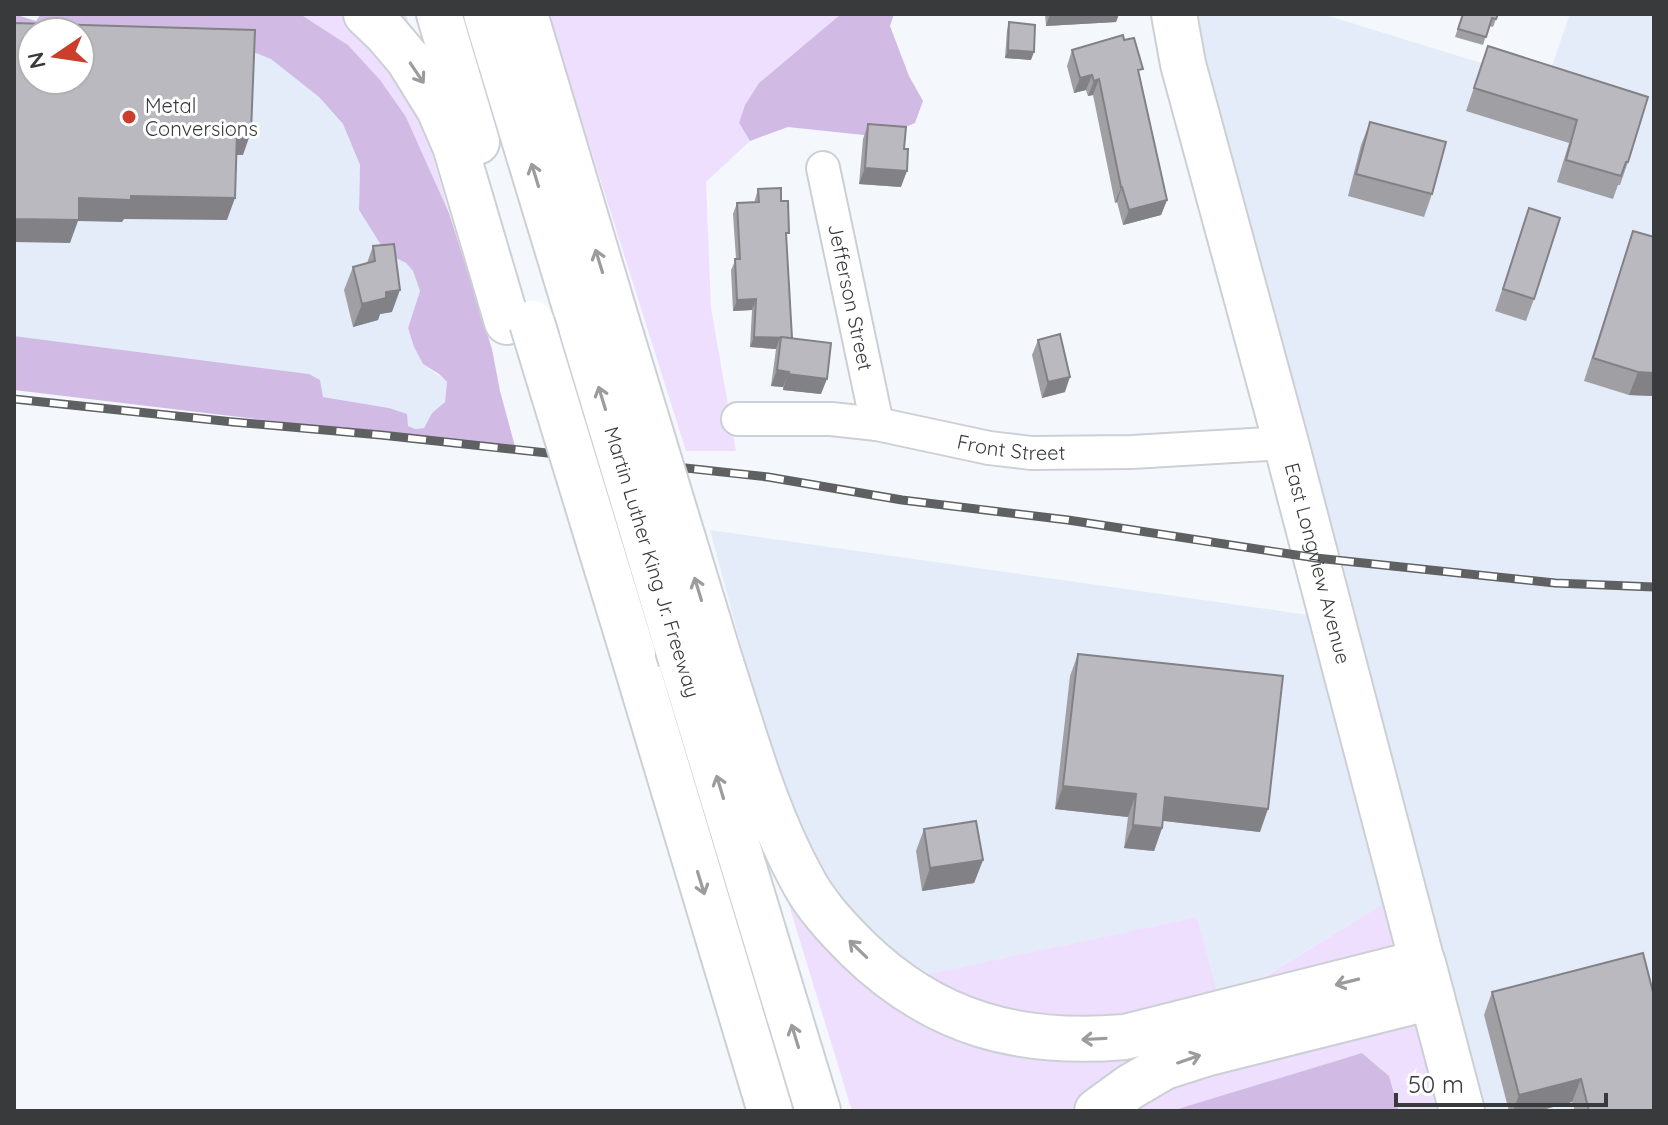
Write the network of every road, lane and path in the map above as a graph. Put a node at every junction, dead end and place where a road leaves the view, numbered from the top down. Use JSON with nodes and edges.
{"nodes":[{"id":1,"x":366,"y":14,"type":"edge"},
{"id":2,"x":439,"y":14,"type":"edge"},
{"id":3,"x":486,"y":14,"type":"edge"},
{"id":4,"x":525,"y":14,"type":"edge"},
{"id":5,"x":1174,"y":14,"type":"edge"},
{"id":6,"x":823,"y":168,"type":"dead end"},
{"id":7,"x":520,"y":322,"type":"junction"},
{"id":8,"x":602,"y":333,"type":"junction"},
{"id":9,"x":738,"y":419,"type":"dead end"},
{"id":10,"x":877,"y":424,"type":"junction"},
{"id":11,"x":1286,"y":443,"type":"junction"},
{"id":12,"x":701,"y":662,"type":"junction"},
{"id":13,"x":1427,"y":980,"type":"junction"},
{"id":14,"x":749,"y":1040,"type":"junction"},
{"id":15,"x":753,"y":1111,"type":"edge"},
{"id":16,"x":770,"y":1111,"type":"edge"},
{"id":17,"x":818,"y":1111,"type":"edge"},
{"id":18,"x":1097,"y":1111,"type":"edge"},
{"id":19,"x":1462,"y":1111,"type":"edge"}],
"edges":[{"from":1,"to":7,"type":"main road","one_way":true},
{"from":2,"to":7,"type":"main road"},
{"from":8,"to":3,"type":"main road","name":"Martin Luther King Jr. Freeway","one_way":true},
{"from":8,"to":4,"type":"main road","one_way":true},
{"from":5,"to":11,"type":"main road","name":"East Longview Avenue"},
{"from":6,"to":10,"type":"street","name":"Jefferson Street"},
{"from":7,"to":14,"type":"main road","one_way":true,"bridge":true},
{"from":12,"to":8,"type":"main road","name":"Martin Luther King Jr. Freeway","one_way":true,"bridge":true},
{"from":9,"to":10,"type":"street","name":"Front Street"},
{"from":10,"to":11,"type":"street","name":"Front Street"},
{"from":11,"to":13,"type":"main road","name":"East Longview Avenue"},
{"from":13,"to":12,"type":"main road","one_way":true},
{"from":17,"to":12,"type":"main road","name":"Martin Luther King Jr. Freeway","one_way":true},
{"from":18,"to":13,"type":"main road","one_way":true},
{"from":13,"to":19,"type":"main road","name":"East Longview Avenue"},
{"from":14,"to":15,"type":"main road"},
{"from":14,"to":16,"type":"main road"}]}
